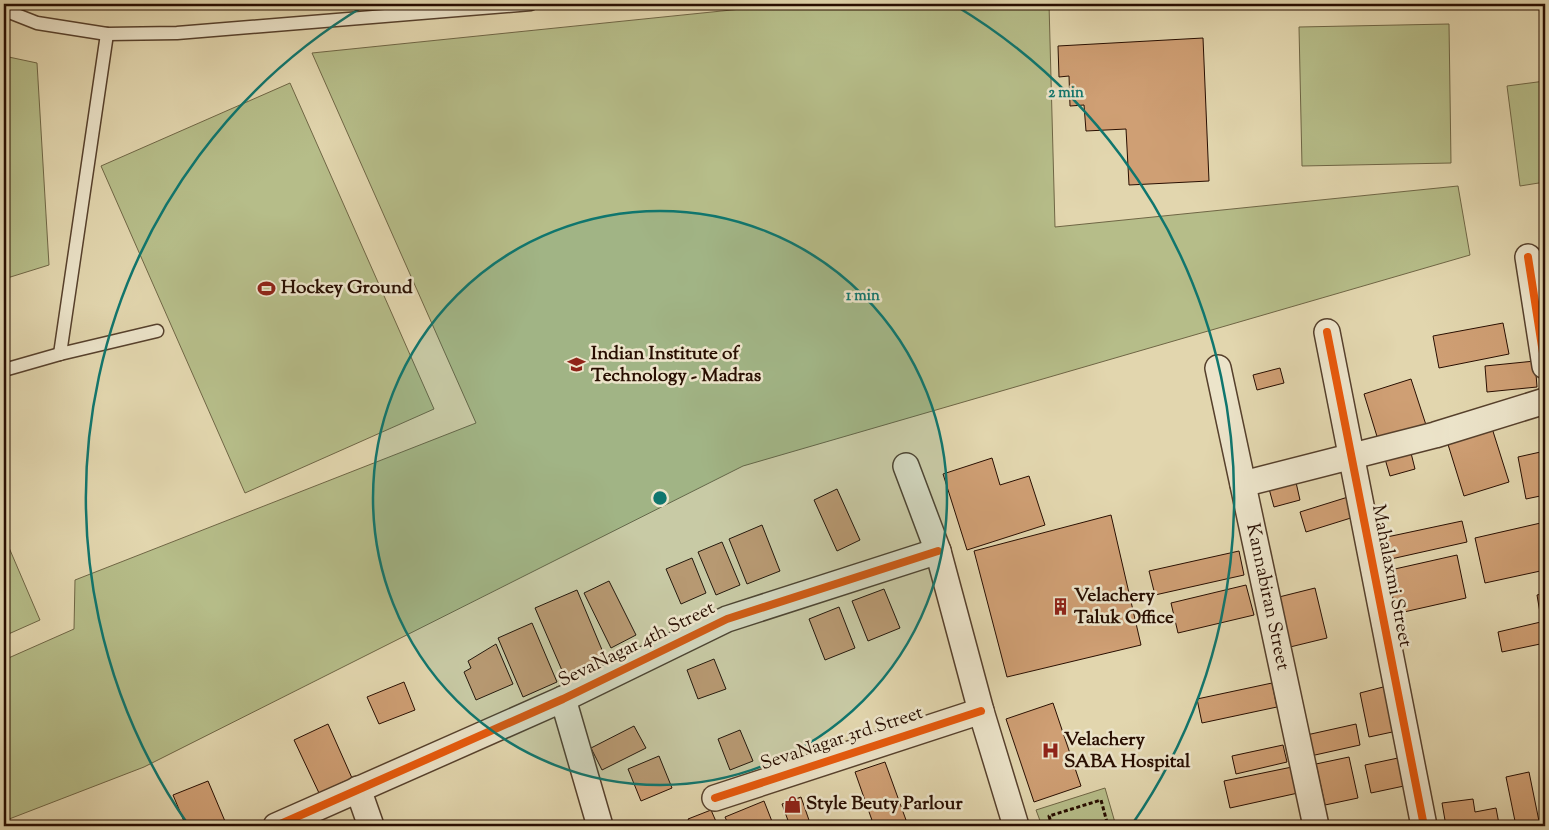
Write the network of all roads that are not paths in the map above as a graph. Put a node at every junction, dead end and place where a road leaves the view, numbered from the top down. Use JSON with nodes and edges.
{"nodes":[{"id":1,"x":530,"y":4,"type":"edge"},
{"id":2,"x":4,"y":10,"type":"edge"},
{"id":3,"x":108,"y":34,"type":"junction"},
{"id":4,"x":1528,"y":257,"type":"dead end"},
{"id":5,"x":157,"y":331,"type":"dead end"},
{"id":6,"x":1326,"y":332,"type":"dead end"},
{"id":7,"x":60,"y":354,"type":"junction"},
{"id":8,"x":1545,"y":366,"type":"edge"},
{"id":9,"x":1218,"y":368,"type":"dead end"},
{"id":10,"x":4,"y":370,"type":"edge"},
{"id":11,"x":1545,"y":400,"type":"edge"},
{"id":12,"x":1350,"y":455,"type":"junction"},
{"id":13,"x":906,"y":466,"type":"dead end"},
{"id":14,"x":1243,"y":484,"type":"junction"},
{"id":15,"x":938,"y":551,"type":"junction"},
{"id":16,"x":563,"y":699,"type":"junction"},
{"id":17,"x":980,"y":711,"type":"junction"},
{"id":18,"x":358,"y":789,"type":"junction"},
{"id":19,"x":714,"y":798,"type":"dead end"},
{"id":20,"x":276,"y":826,"type":"edge"},
{"id":21,"x":371,"y":826,"type":"edge"},
{"id":22,"x":600,"y":826,"type":"edge"},
{"id":23,"x":1016,"y":826,"type":"edge"},
{"id":24,"x":1316,"y":826,"type":"edge"},
{"id":25,"x":1424,"y":826,"type":"edge"}],
"edges":[{"from":1,"to":3,"type":"lane"},
{"from":2,"to":3,"type":"lane"},
{"from":3,"to":7,"type":"lane"},
{"from":4,"to":8,"type":"street"},
{"from":5,"to":7,"type":"lane"},
{"from":6,"to":12,"type":"street","name":"Mahalaxmi Street"},
{"from":7,"to":10,"type":"lane"},
{"from":9,"to":14,"type":"street","name":"Kannabiran Street"},
{"from":11,"to":12,"type":"street"},
{"from":12,"to":14,"type":"street"},
{"from":12,"to":25,"type":"street","name":"Mahalaxmi Street"},
{"from":13,"to":15,"type":"street"},
{"from":14,"to":24,"type":"street","name":"Kannabiran Street"},
{"from":15,"to":16,"type":"street","name":"SevaNagar 4th Street"},
{"from":15,"to":17,"type":"street"},
{"from":16,"to":18,"type":"street","name":"SevaNagar 4th Street"},
{"from":16,"to":22,"type":"street"},
{"from":17,"to":19,"type":"street","name":"SevaNagar 3rd Street"},
{"from":17,"to":23,"type":"street"},
{"from":18,"to":20,"type":"street","name":"SevaNagar 4th Street"},
{"from":18,"to":21,"type":"street"}]}
